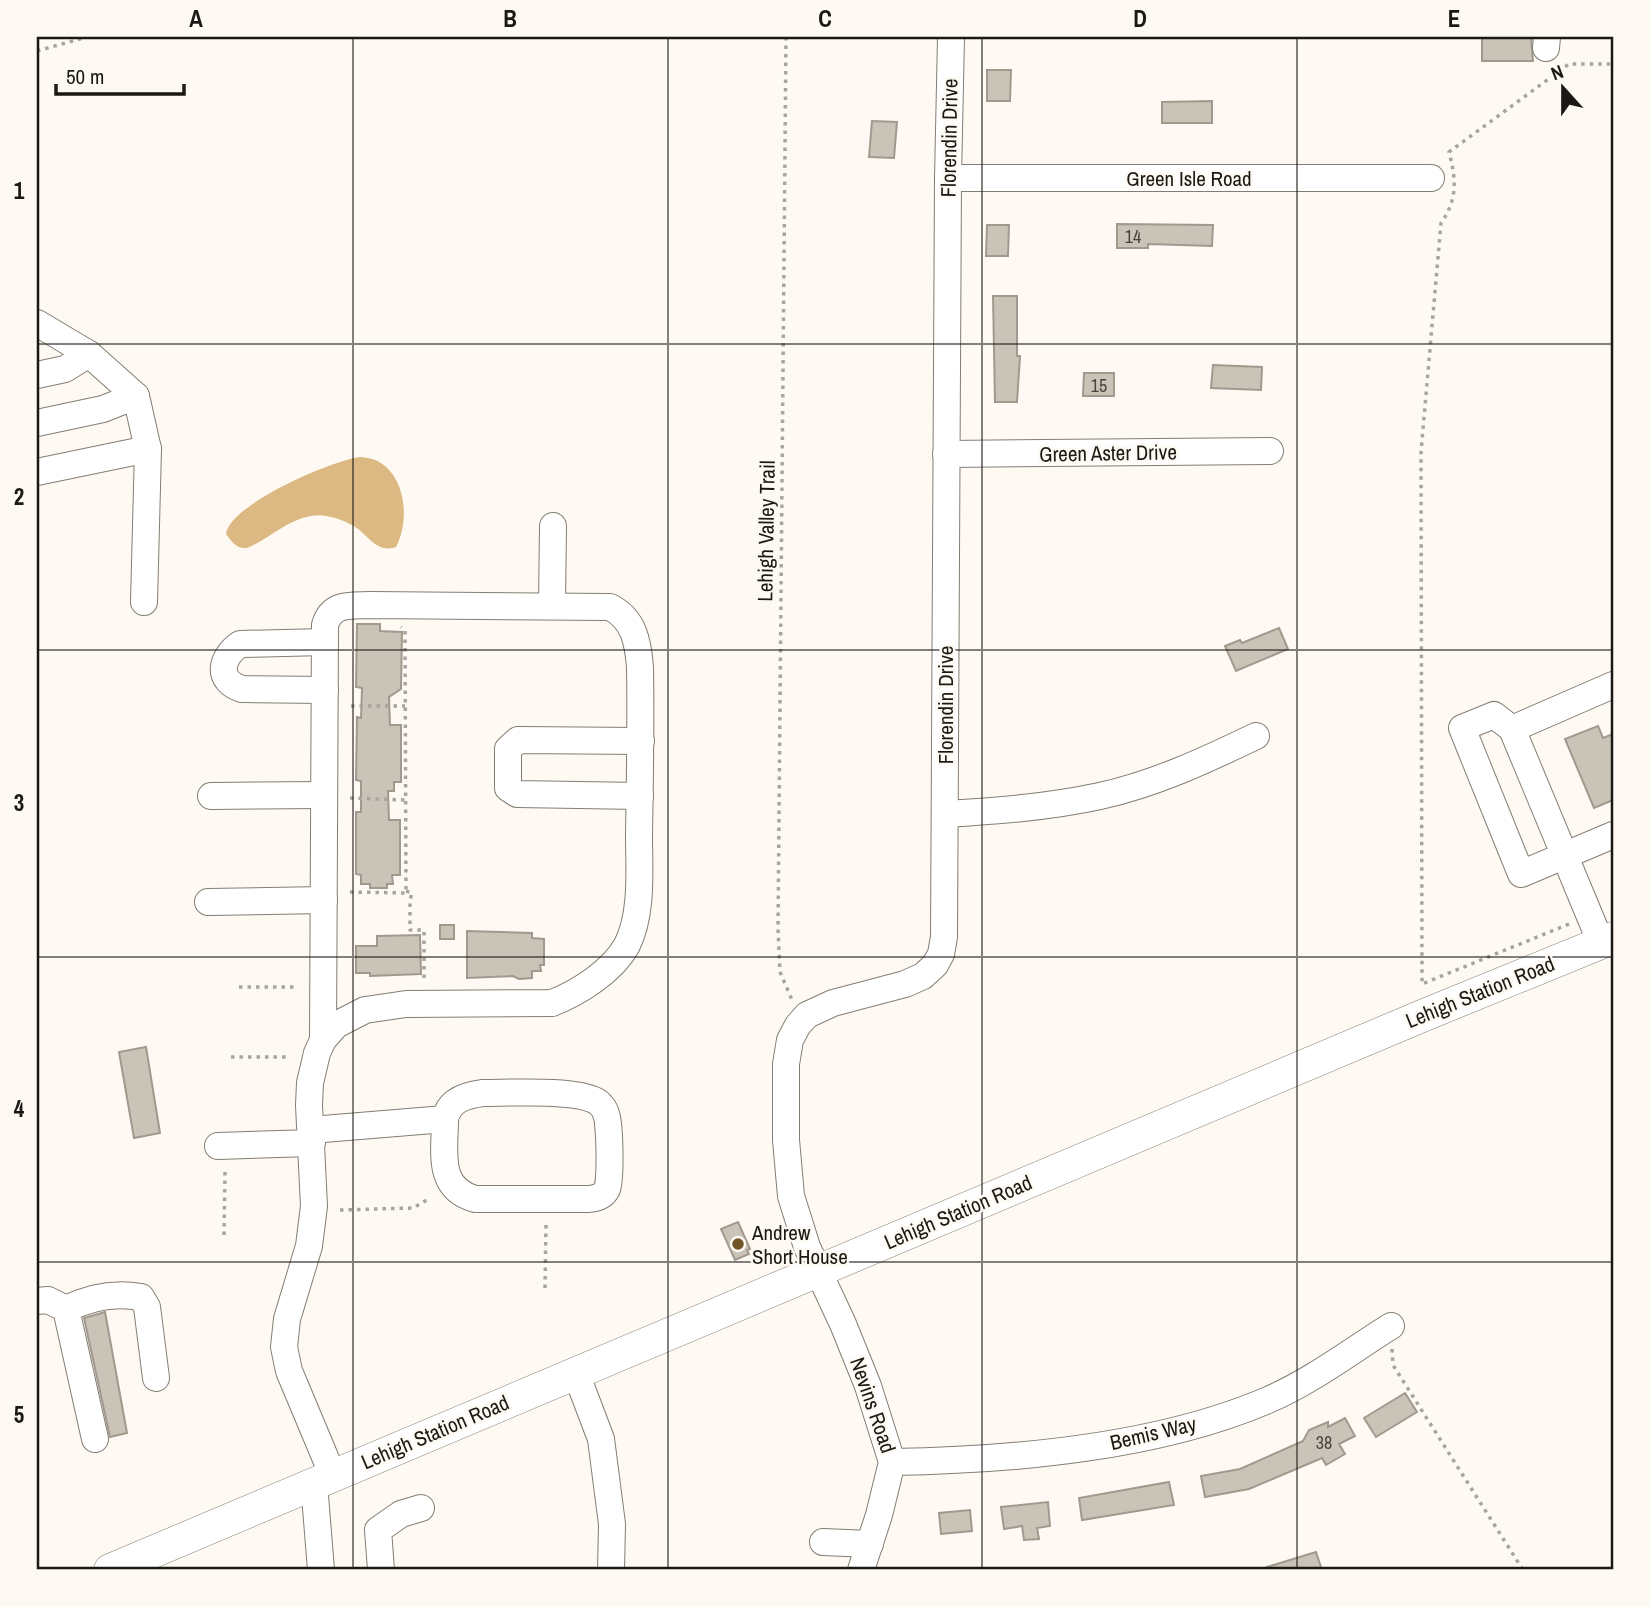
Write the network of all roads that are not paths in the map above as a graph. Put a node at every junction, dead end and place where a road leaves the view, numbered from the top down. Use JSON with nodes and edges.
{"nodes":[{"id":1,"x":951,"y":37,"type":"edge"},
{"id":2,"x":948,"y":178,"type":"junction"},
{"id":3,"x":1431,"y":178,"type":"dead end"},
{"id":4,"x":37,"y":323,"type":"edge"},
{"id":5,"x":89,"y":354,"type":"junction"},
{"id":6,"x":37,"y":375,"type":"edge"},
{"id":7,"x":136,"y":396,"type":"junction"},
{"id":8,"x":37,"y":423,"type":"edge"},
{"id":9,"x":148,"y":449,"type":"junction"},
{"id":10,"x":1270,"y":451,"type":"dead end"},
{"id":11,"x":946,"y":454,"type":"junction"},
{"id":12,"x":37,"y":472,"type":"edge"},
{"id":13,"x":553,"y":526,"type":"dead end"},
{"id":14,"x":144,"y":602,"type":"dead end"},
{"id":15,"x":552,"y":606,"type":"junction"},
{"id":16,"x":325,"y":642,"type":"junction"},
{"id":17,"x":1613,"y":685,"type":"edge"},
{"id":18,"x":325,"y":690,"type":"junction"},
{"id":19,"x":1512,"y":729,"type":"junction"},
{"id":20,"x":1256,"y":736,"type":"dead end"},
{"id":21,"x":641,"y":741,"type":"junction"},
{"id":22,"x":211,"y":796,"type":"dead end"},
{"id":23,"x":640,"y":796,"type":"junction"},
{"id":24,"x":337,"y":797,"type":"junction"},
{"id":25,"x":944,"y":814,"type":"junction"},
{"id":26,"x":1613,"y":835,"type":"edge"},
{"id":27,"x":1565,"y":855,"type":"junction"},
{"id":28,"x":324,"y":900,"type":"junction"},
{"id":29,"x":208,"y":902,"type":"dead end"},
{"id":30,"x":1601,"y":932,"type":"edge"},
{"id":31,"x":323,"y":1040,"type":"junction"},
{"id":32,"x":445,"y":1119,"type":"junction"},
{"id":33,"x":311,"y":1137,"type":"junction"},
{"id":34,"x":218,"y":1146,"type":"dead end"},
{"id":35,"x":819,"y":1271,"type":"junction"},
{"id":36,"x":37,"y":1301,"type":"edge"},
{"id":37,"x":66,"y":1309,"type":"junction"},
{"id":38,"x":1391,"y":1326,"type":"road end"},
{"id":39,"x":576,"y":1373,"type":"junction"},
{"id":40,"x":156,"y":1378,"type":"dead end"},
{"id":41,"x":95,"y":1439,"type":"dead end"},
{"id":42,"x":892,"y":1462,"type":"junction"},
{"id":43,"x":323,"y":1479,"type":"junction"},
{"id":44,"x":421,"y":1508,"type":"dead end"},
{"id":45,"x":823,"y":1542,"type":"dead end"},
{"id":46,"x":870,"y":1544,"type":"junction"},
{"id":47,"x":110,"y":1570,"type":"edge"},
{"id":48,"x":321,"y":1570,"type":"edge"},
{"id":49,"x":382,"y":1570,"type":"edge"},
{"id":50,"x":611,"y":1570,"type":"edge"},
{"id":51,"x":861,"y":1570,"type":"edge"}],
"edges":[{"from":1,"to":2,"type":"street","name":"Florendin Drive"},
{"from":2,"to":3,"type":"street","name":"Green Isle Road"},
{"from":2,"to":11,"type":"street","name":"Florendin Drive"},
{"from":4,"to":5,"type":"street"},
{"from":5,"to":6,"type":"street"},
{"from":5,"to":7,"type":"street"},
{"from":7,"to":8,"type":"street"},
{"from":7,"to":9,"type":"street"},
{"from":9,"to":12,"type":"street"},
{"from":9,"to":14,"type":"street"},
{"from":10,"to":11,"type":"street","name":"Green Aster Drive"},
{"from":11,"to":25,"type":"street","name":"Florendin Drive"},
{"from":13,"to":15,"type":"street"},
{"from":15,"to":16,"type":"street"},
{"from":15,"to":21,"type":"street"},
{"from":16,"to":18,"type":"street"},
{"from":16,"to":18,"type":"street"},
{"from":17,"to":19,"type":"street"},
{"from":18,"to":24,"type":"street"},
{"from":19,"to":27,"type":"street"},
{"from":19,"to":27,"type":"street"},
{"from":20,"to":25,"type":"street"},
{"from":21,"to":23,"type":"street"},
{"from":21,"to":23,"type":"street"},
{"from":22,"to":24,"type":"street"},
{"from":23,"to":31,"type":"street"},
{"from":24,"to":28,"type":"street"},
{"from":25,"to":35,"type":"street","name":"Florendin Drive"},
{"from":26,"to":27,"type":"street"},
{"from":27,"to":30,"type":"street"},
{"from":28,"to":29,"type":"street"},
{"from":28,"to":31,"type":"street"},
{"from":30,"to":35,"type":"main road","name":"Lehigh Station Road"},
{"from":31,"to":33,"type":"street"},
{"from":32,"to":32,"type":"street"},
{"from":32,"to":33,"type":"street"},
{"from":33,"to":34,"type":"street"},
{"from":33,"to":43,"type":"street"},
{"from":35,"to":39,"type":"main road","name":"Lehigh Station Road"},
{"from":35,"to":42,"type":"street","name":"Nevins Road"},
{"from":36,"to":37,"type":"street"},
{"from":37,"to":40,"type":"street"},
{"from":37,"to":41,"type":"street"},
{"from":38,"to":42,"type":"street","name":"Bemis Way"},
{"from":39,"to":43,"type":"main road","name":"Lehigh Station Road"},
{"from":39,"to":50,"type":"street"},
{"from":42,"to":46,"type":"street","name":"Nevins Road"},
{"from":43,"to":47,"type":"main road","name":"Lehigh Station Road"},
{"from":43,"to":48,"type":"street"},
{"from":44,"to":49,"type":"street"},
{"from":45,"to":46,"type":"street"},
{"from":46,"to":51,"type":"street","name":"Nevins Road"}]}
